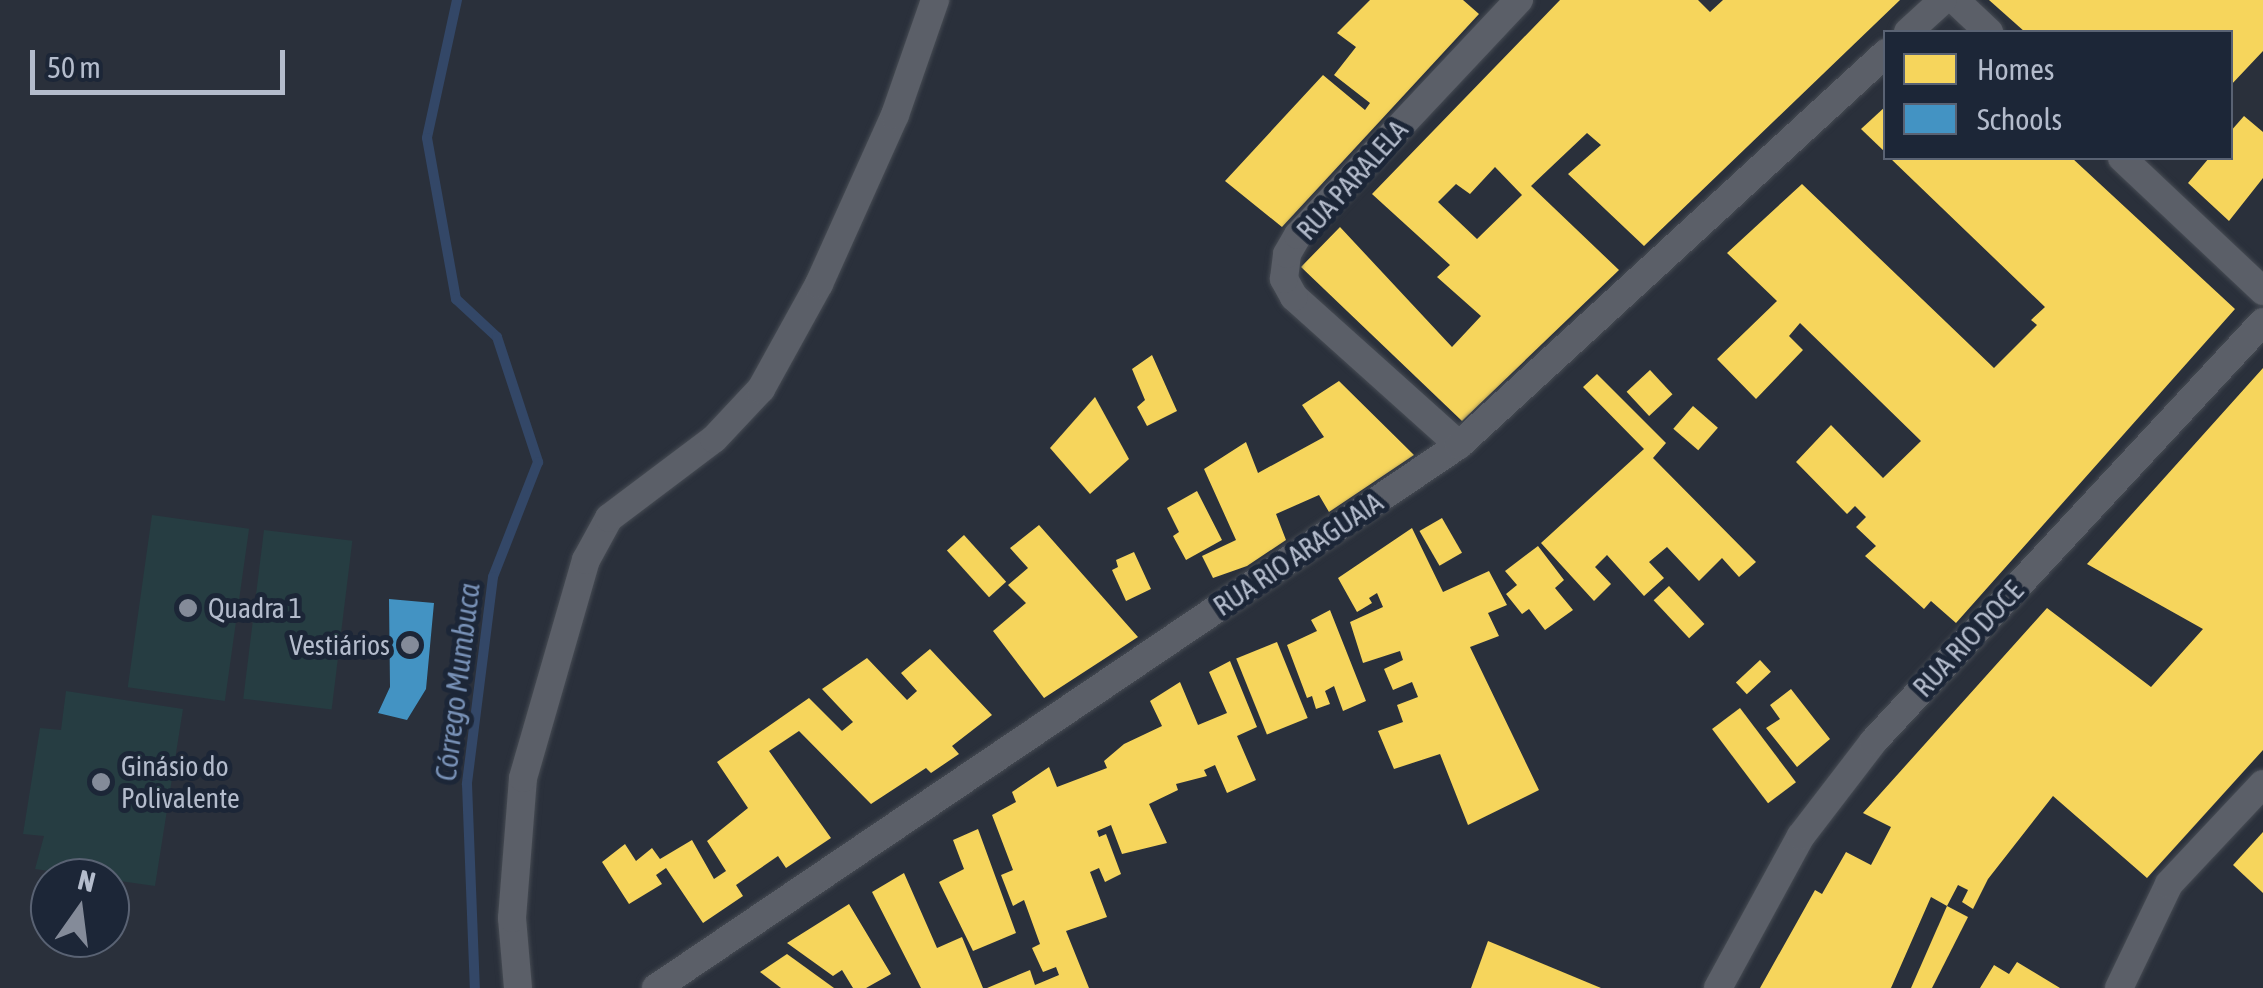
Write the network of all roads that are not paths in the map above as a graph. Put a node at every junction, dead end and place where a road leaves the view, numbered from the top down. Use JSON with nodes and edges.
{"nodes":[{"id":1,"x":935,"y":0,"type":"edge"},
{"id":2,"x":1519,"y":0,"type":"edge"},
{"id":3,"x":1943,"y":0,"type":"edge"},
{"id":4,"x":1955,"y":0,"type":"edge"},
{"id":5,"x":1910,"y":30,"type":"edge"},
{"id":6,"x":1987,"y":30,"type":"edge"},
{"id":7,"x":1883,"y":56,"type":"edge"},
{"id":8,"x":2124,"y":160,"type":"edge"},
{"id":9,"x":2263,"y":291,"type":"edge"},
{"id":10,"x":2263,"y":322,"type":"edge"},
{"id":11,"x":1460,"y":445,"type":"junction"},
{"id":12,"x":2263,"y":784,"type":"edge"},
{"id":13,"x":518,"y":988,"type":"edge"},
{"id":14,"x":656,"y":988,"type":"edge"},
{"id":15,"x":1718,"y":988,"type":"edge"},
{"id":16,"x":2118,"y":988,"type":"edge"}],
"edges":[{"from":1,"to":13,"type":"street"},
{"from":2,"to":11,"type":"street","name":"RUA PARALELA"},
{"from":3,"to":5,"type":"street"},
{"from":4,"to":6,"type":"street"},
{"from":7,"to":11,"type":"street","name":"RUA RIO ARAGUAIA"},
{"from":8,"to":9,"type":"street"},
{"from":10,"to":15,"type":"street","name":"RUA RIO DOCE"},
{"from":11,"to":14,"type":"street","name":"RUA RIO ARAGUAIA"},
{"from":12,"to":16,"type":"street"}]}
